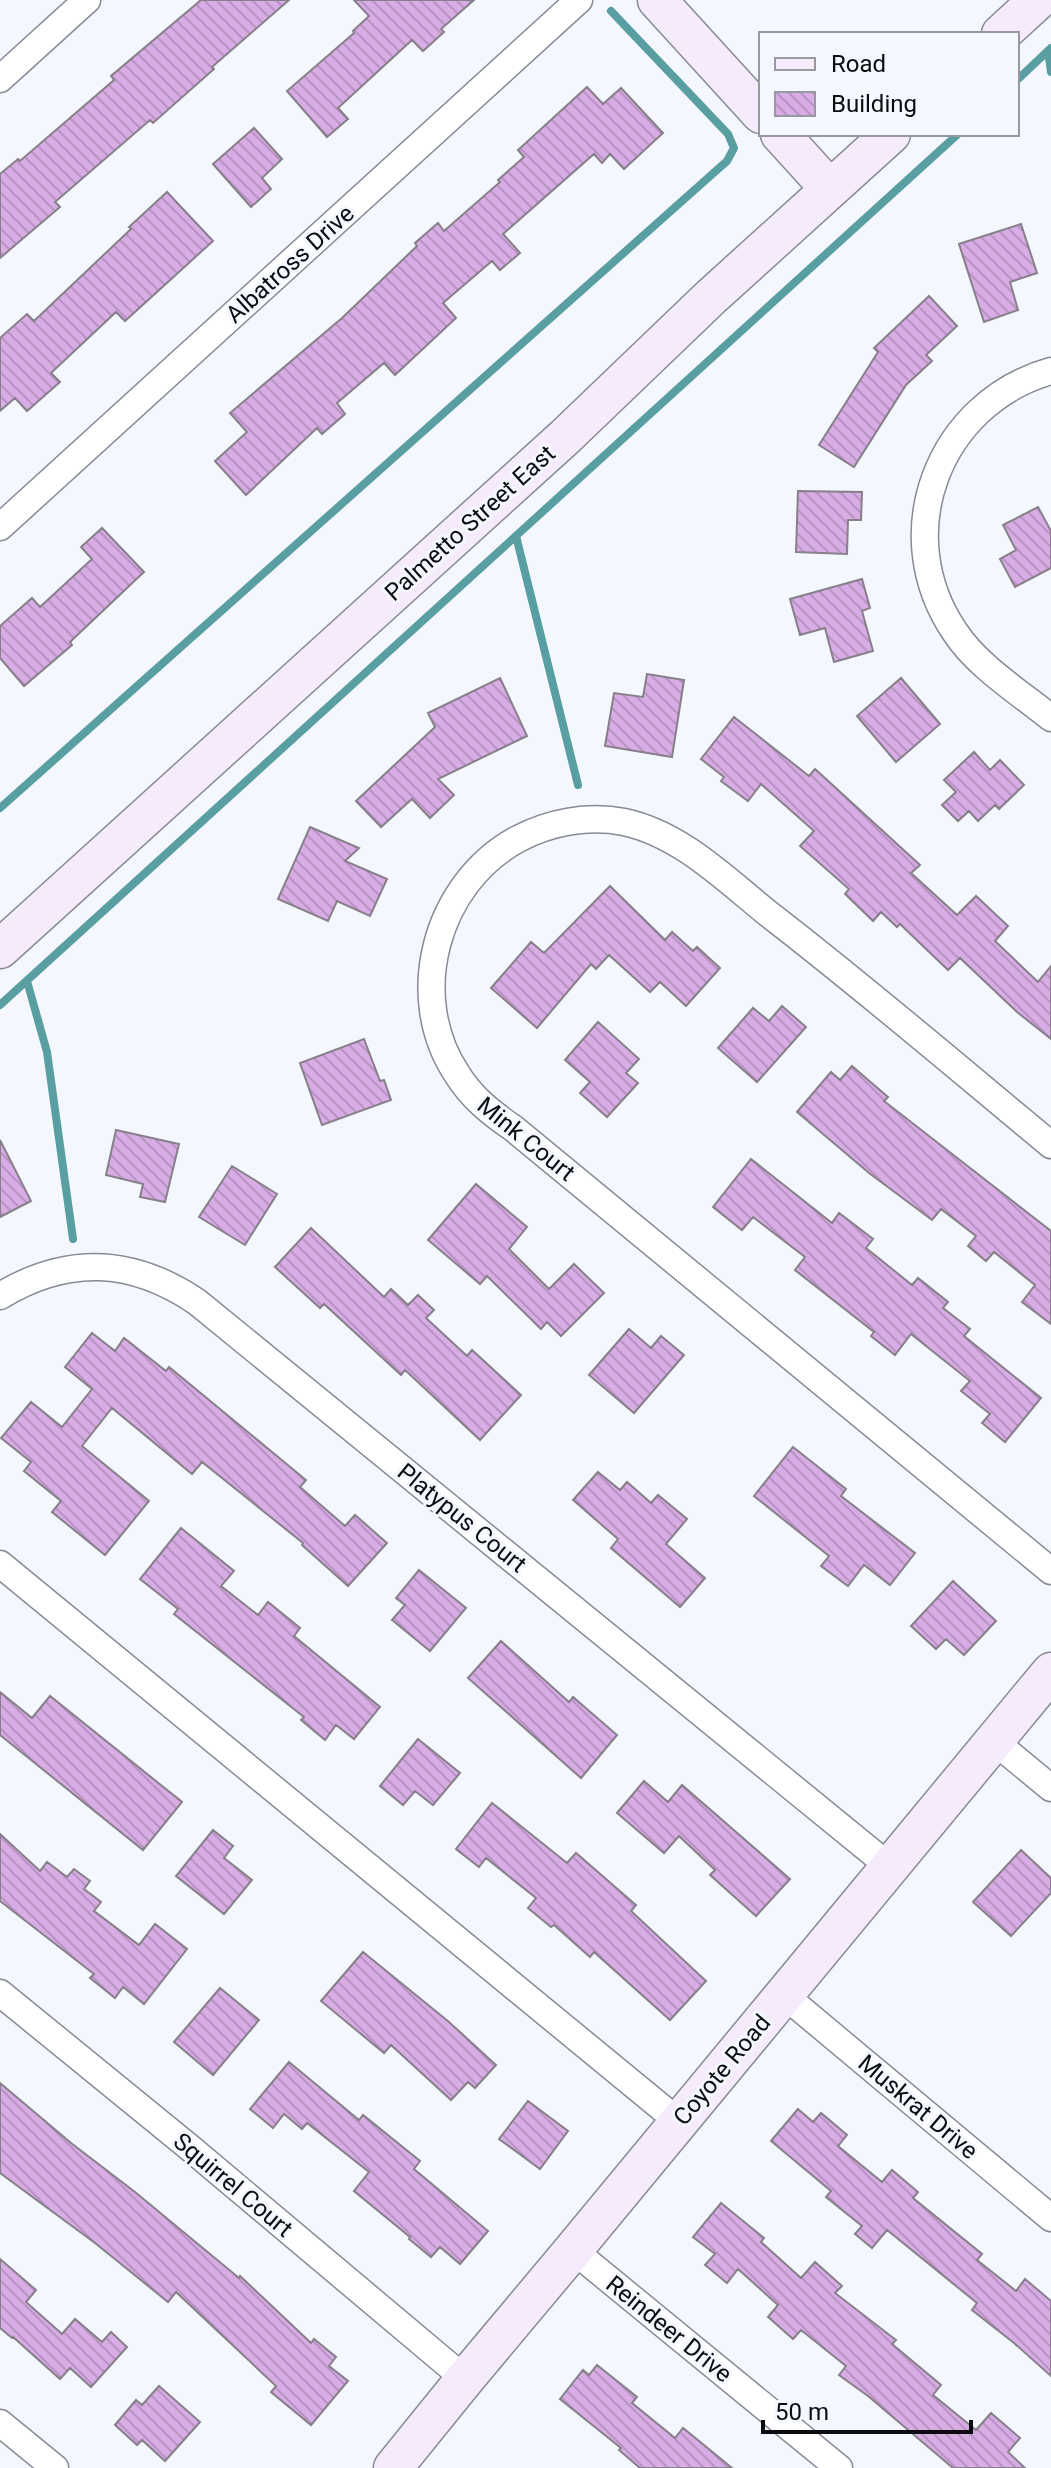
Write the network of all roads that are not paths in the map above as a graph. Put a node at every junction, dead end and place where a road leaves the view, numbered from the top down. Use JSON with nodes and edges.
{"nodes":[{"id":1,"x":87,"y":0,"type":"edge"},
{"id":2,"x":579,"y":0,"type":"edge"},
{"id":3,"x":657,"y":0,"type":"edge"},
{"id":4,"x":1038,"y":0,"type":"edge"},
{"id":5,"x":1003,"y":32,"type":"edge"},
{"id":6,"x":0,"y":79,"type":"edge"},
{"id":7,"x":759,"y":112,"type":"edge"},
{"id":8,"x":782,"y":136,"type":"edge"},
{"id":9,"x":889,"y":136,"type":"edge"},
{"id":10,"x":830,"y":189,"type":"junction"},
{"id":11,"x":1051,"y":371,"type":"edge"},
{"id":12,"x":0,"y":527,"type":"edge"},
{"id":13,"x":1051,"y":718,"type":"edge"},
{"id":14,"x":0,"y":949,"type":"edge"},
{"id":15,"x":1051,"y":1145,"type":"edge"},
{"id":16,"x":0,"y":1296,"type":"edge"},
{"id":17,"x":0,"y":1564,"type":"edge"},
{"id":18,"x":1051,"y":1571,"type":"edge"},
{"id":19,"x":1051,"y":1672,"type":"edge"},
{"id":20,"x":994,"y":1741,"type":"junction"},
{"id":21,"x":1051,"y":1788,"type":"edge"},
{"id":22,"x":890,"y":1867,"type":"junction"},
{"id":23,"x":0,"y":1993,"type":"edge"},
{"id":24,"x":784,"y":1995,"type":"junction"},
{"id":25,"x":679,"y":2122,"type":"junction"},
{"id":26,"x":1051,"y":2218,"type":"edge"},
{"id":27,"x":573,"y":2250,"type":"junction"},
{"id":28,"x":465,"y":2379,"type":"junction"},
{"id":29,"x":0,"y":2423,"type":"edge"},
{"id":30,"x":55,"y":2468,"type":"edge"},
{"id":31,"x":393,"y":2468,"type":"edge"},
{"id":32,"x":839,"y":2468,"type":"edge"}],
"edges":[{"from":1,"to":6,"type":"street"},
{"from":2,"to":12,"type":"street","name":"Albatross Drive"},
{"from":3,"to":7,"type":"street"},
{"from":4,"to":5,"type":"street"},
{"from":8,"to":10,"type":"street"},
{"from":9,"to":10,"type":"street","name":"Palmetto Street East"},
{"from":10,"to":14,"type":"street","name":"Palmetto Street East"},
{"from":11,"to":13,"type":"street"},
{"from":15,"to":18,"type":"street","name":"Mink Court"},
{"from":16,"to":22,"type":"street","name":"Platypus Court"},
{"from":17,"to":25,"type":"street"},
{"from":19,"to":20,"type":"street","name":"Coyote Road"},
{"from":20,"to":21,"type":"street"},
{"from":20,"to":22,"type":"street","name":"Coyote Road"},
{"from":22,"to":24,"type":"street","name":"Coyote Road"},
{"from":23,"to":28,"type":"street","name":"Squirrel Court"},
{"from":24,"to":25,"type":"street","name":"Coyote Road"},
{"from":24,"to":26,"type":"street","name":"Muskrat Drive"},
{"from":25,"to":27,"type":"street","name":"Coyote Road"},
{"from":27,"to":28,"type":"street","name":"Coyote Road"},
{"from":27,"to":32,"type":"street","name":"Reindeer Drive"},
{"from":28,"to":31,"type":"street","name":"Coyote Road"},
{"from":29,"to":30,"type":"street"}]}
